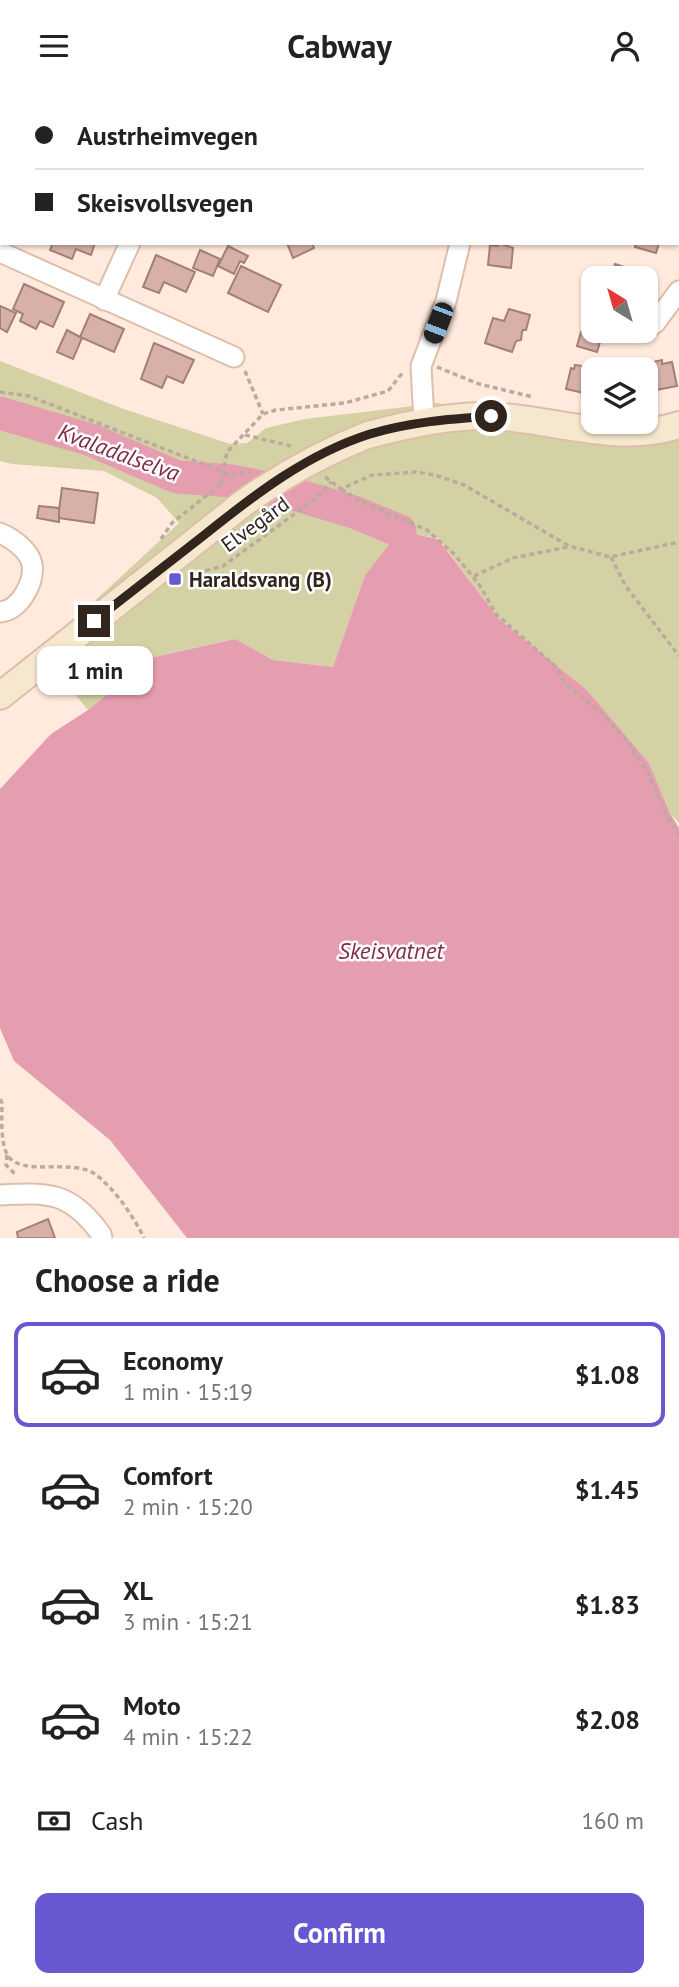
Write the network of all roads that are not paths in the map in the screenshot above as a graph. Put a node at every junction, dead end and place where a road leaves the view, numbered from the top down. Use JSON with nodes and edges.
{"nodes":[{"id":1,"x":129,"y":245,"type":"edge"},
{"id":2,"x":460,"y":245,"type":"edge"},
{"id":3,"x":0,"y":252,"type":"edge"},
{"id":4,"x":679,"y":291,"type":"edge"},
{"id":5,"x":104,"y":300,"type":"junction"},
{"id":6,"x":658,"y":319,"type":"edge"},
{"id":7,"x":234,"y":357,"type":"road end"},
{"id":8,"x":424,"y":421,"type":"junction"},
{"id":9,"x":679,"y":425,"type":"edge"},
{"id":10,"x":0,"y":533,"type":"edge"},
{"id":11,"x":0,"y":612,"type":"edge"},
{"id":12,"x":0,"y":697,"type":"edge"},
{"id":13,"x":0,"y":1195,"type":"edge"},
{"id":14,"x":102,"y":1238,"type":"edge"}],
"edges":[{"from":1,"to":5,"type":"street"},
{"from":2,"to":8,"type":"street"},
{"from":3,"to":5,"type":"street"},
{"from":4,"to":6,"type":"street"},
{"from":5,"to":7,"type":"street"},
{"from":8,"to":9,"type":"main road"},
{"from":8,"to":12,"type":"main road","bridge":true},
{"from":10,"to":11,"type":"street"},
{"from":13,"to":14,"type":"street"}]}
